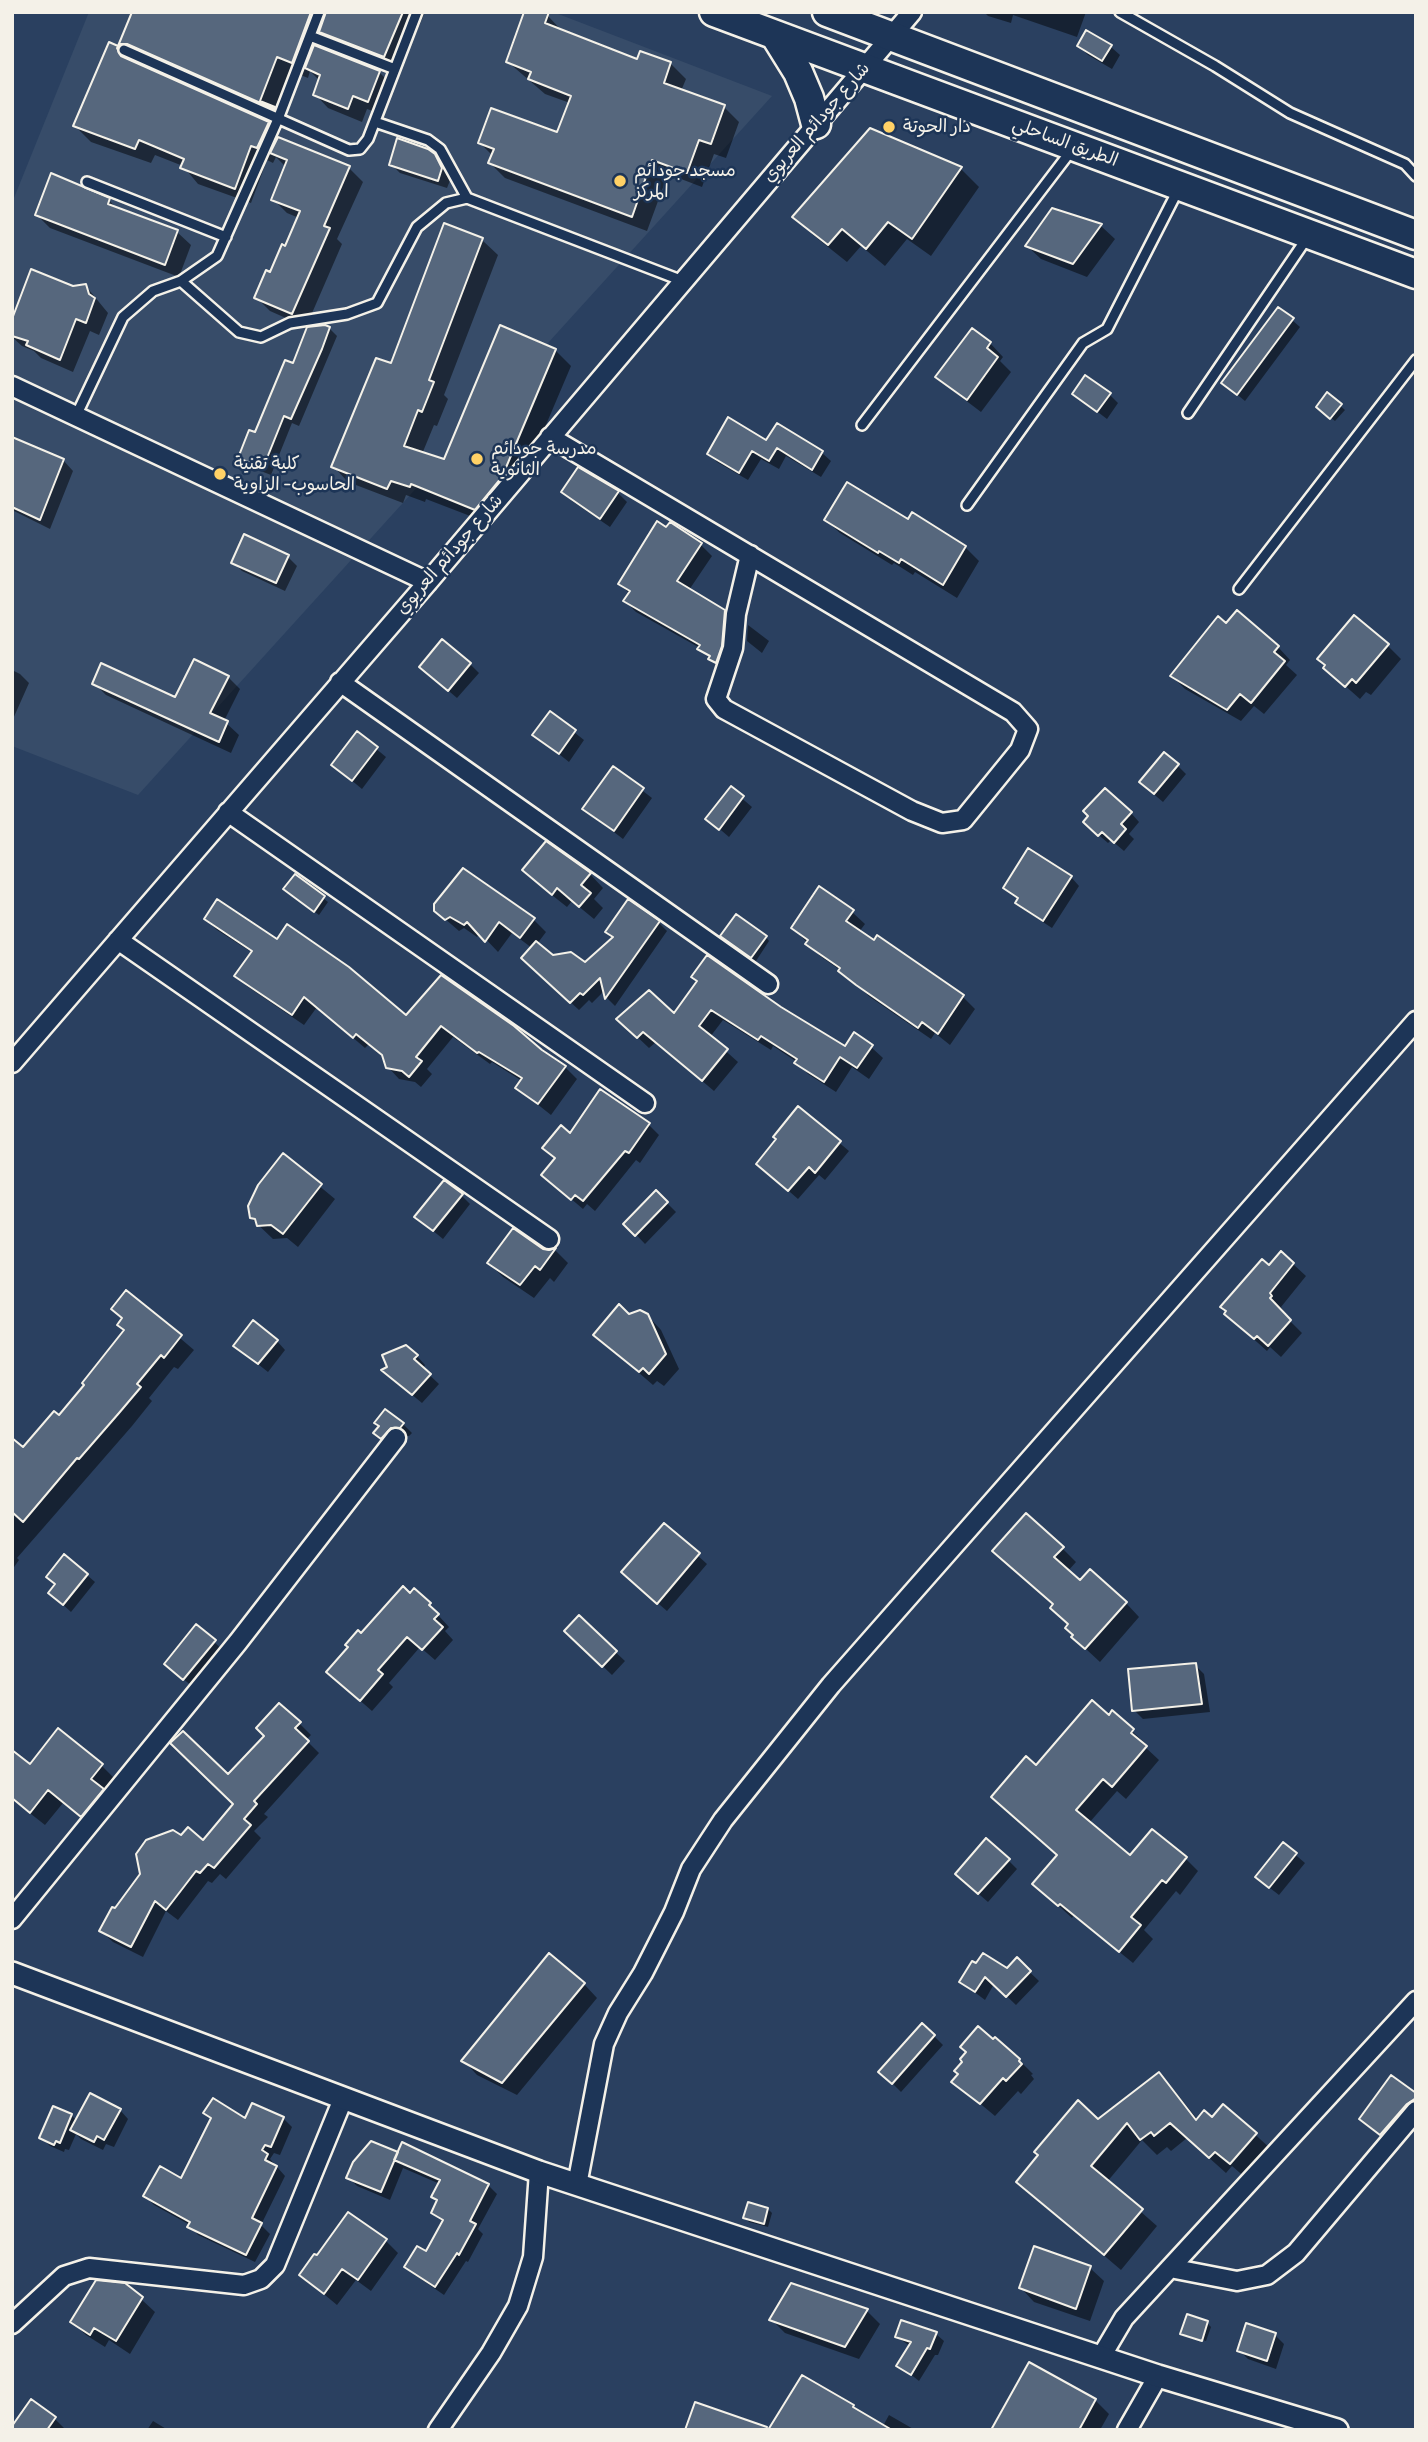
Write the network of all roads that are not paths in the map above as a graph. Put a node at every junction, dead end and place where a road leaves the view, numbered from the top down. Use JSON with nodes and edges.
{"nodes":[{"id":1,"x":319,"y":12,"type":"edge"},
{"id":2,"x":416,"y":12,"type":"edge"},
{"id":3,"x":714,"y":12,"type":"edge"},
{"id":4,"x":827,"y":12,"type":"edge"},
{"id":5,"x":1120,"y":12,"type":"edge"},
{"id":6,"x":905,"y":19,"type":"edge"},
{"id":7,"x":775,"y":35,"type":"junction"},
{"id":8,"x":310,"y":36,"type":"junction"},
{"id":9,"x":124,"y":50,"type":"dead end"},
{"id":10,"x":864,"y":68,"type":"junction"},
{"id":11,"x":395,"y":69,"type":"junction"},
{"id":12,"x":278,"y":119,"type":"junction"},
{"id":13,"x":375,"y":122,"type":"junction"},
{"id":14,"x":816,"y":124,"type":"junction"},
{"id":15,"x":1074,"y":146,"type":"junction"},
{"id":16,"x":1416,"y":176,"type":"edge"},
{"id":17,"x":87,"y":182,"type":"dead end"},
{"id":18,"x":1180,"y":186,"type":"junction"},
{"id":19,"x":467,"y":198,"type":"junction"},
{"id":20,"x":1310,"y":234,"type":"junction"},
{"id":21,"x":1416,"y":235,"type":"edge"},
{"id":22,"x":226,"y":237,"type":"junction"},
{"id":23,"x":1416,"y":274,"type":"edge"},
{"id":24,"x":181,"y":281,"type":"junction"},
{"id":25,"x":683,"y":281,"type":"junction"},
{"id":26,"x":1416,"y":360,"type":"edge"},
{"id":27,"x":12,"y":386,"type":"edge"},
{"id":28,"x":1188,"y":413,"type":"dead end"},
{"id":29,"x":76,"y":416,"type":"junction"},
{"id":30,"x":862,"y":425,"type":"dead end"},
{"id":31,"x":551,"y":438,"type":"junction"},
{"id":32,"x":967,"y":505,"type":"dead end"},
{"id":33,"x":750,"y":555,"type":"junction"},
{"id":34,"x":428,"y":582,"type":"junction"},
{"id":35,"x":1239,"y":589,"type":"dead end"},
{"id":36,"x":340,"y":682,"type":"junction"},
{"id":37,"x":228,"y":813,"type":"junction"},
{"id":38,"x":118,"y":940,"type":"junction"},
{"id":39,"x":768,"y":984,"type":"dead end"},
{"id":40,"x":1416,"y":1021,"type":"edge"},
{"id":41,"x":12,"y":1063,"type":"edge"},
{"id":42,"x":645,"y":1103,"type":"dead end"},
{"id":43,"x":549,"y":1239,"type":"dead end"},
{"id":44,"x":396,"y":1437,"type":"dead end"},
{"id":45,"x":12,"y":1919,"type":"edge"},
{"id":46,"x":12,"y":1973,"type":"edge"},
{"id":47,"x":1416,"y":2001,"type":"edge"},
{"id":48,"x":343,"y":2099,"type":"junction"},
{"id":49,"x":1416,"y":2111,"type":"edge"},
{"id":50,"x":538,"y":2172,"type":"junction"},
{"id":51,"x":577,"y":2185,"type":"junction"},
{"id":52,"x":1170,"y":2268,"type":"junction"},
{"id":53,"x":12,"y":2324,"type":"edge"},
{"id":54,"x":1101,"y":2357,"type":"junction"},
{"id":55,"x":1158,"y":2376,"type":"junction"},
{"id":56,"x":438,"y":2430,"type":"edge"},
{"id":57,"x":1127,"y":2430,"type":"edge"},
{"id":58,"x":1337,"y":2430,"type":"edge"}],
"edges":[{"from":1,"to":8,"type":"lane"},
{"from":2,"to":11,"type":"lane"},
{"from":3,"to":7,"type":"highway","name":"الطريق الساحلي"},
{"from":4,"to":6,"type":"highway"},
{"from":5,"to":16,"type":"lane"},
{"from":6,"to":10,"type":"street","name":"شارع جودائم العريوي"},
{"from":6,"to":21,"type":"highway"},
{"from":7,"to":10,"type":"highway","name":"الطريق الساحلي"},
{"from":7,"to":14,"type":"highway"},
{"from":8,"to":11,"type":"lane"},
{"from":8,"to":12,"type":"lane"},
{"from":9,"to":12,"type":"lane"},
{"from":10,"to":14,"type":"street","name":"شارع جودائم العريوي"},
{"from":10,"to":15,"type":"highway","name":"الطريق الساحلي"},
{"from":11,"to":13,"type":"lane"},
{"from":12,"to":13,"type":"lane"},
{"from":12,"to":22,"type":"lane"},
{"from":13,"to":19,"type":"lane"},
{"from":14,"to":25,"type":"street","name":"شارع جودائم العريوي"},
{"from":15,"to":18,"type":"highway","name":"الطريق الساحلي"},
{"from":15,"to":30,"type":"lane"},
{"from":17,"to":22,"type":"lane"},
{"from":18,"to":20,"type":"highway","name":"الطريق الساحلي"},
{"from":18,"to":32,"type":"lane"},
{"from":19,"to":24,"type":"lane"},
{"from":19,"to":25,"type":"lane"},
{"from":20,"to":23,"type":"highway","name":"الطريق الساحلي"},
{"from":20,"to":28,"type":"lane"},
{"from":22,"to":24,"type":"lane"},
{"from":24,"to":29,"type":"lane"},
{"from":25,"to":31,"type":"street","name":"شارع جودائم العريوي"},
{"from":26,"to":35,"type":"lane"},
{"from":27,"to":29,"type":"street"},
{"from":29,"to":34,"type":"street"},
{"from":31,"to":33,"type":"street"},
{"from":31,"to":34,"type":"street","name":"شارع جودائم العريوي"},
{"from":33,"to":33,"type":"street"},
{"from":34,"to":36,"type":"street","name":"شارع جودائم العريوي"},
{"from":36,"to":37,"type":"street","name":"شارع جودائم العريوي"},
{"from":36,"to":39,"type":"street"},
{"from":37,"to":38,"type":"street","name":"شارع جودائم العريوي"},
{"from":37,"to":42,"type":"street"},
{"from":38,"to":41,"type":"street","name":"شارع جودائم العريوي"},
{"from":38,"to":43,"type":"street"},
{"from":40,"to":51,"type":"street"},
{"from":44,"to":45,"type":"street"},
{"from":46,"to":48,"type":"street"},
{"from":47,"to":52,"type":"street"},
{"from":48,"to":50,"type":"street"},
{"from":48,"to":53,"type":"street"},
{"from":49,"to":52,"type":"street"},
{"from":50,"to":51,"type":"street"},
{"from":50,"to":56,"type":"street"},
{"from":51,"to":54,"type":"street"},
{"from":52,"to":54,"type":"street"},
{"from":54,"to":55,"type":"street"},
{"from":55,"to":57,"type":"street"},
{"from":55,"to":58,"type":"street"}]}
